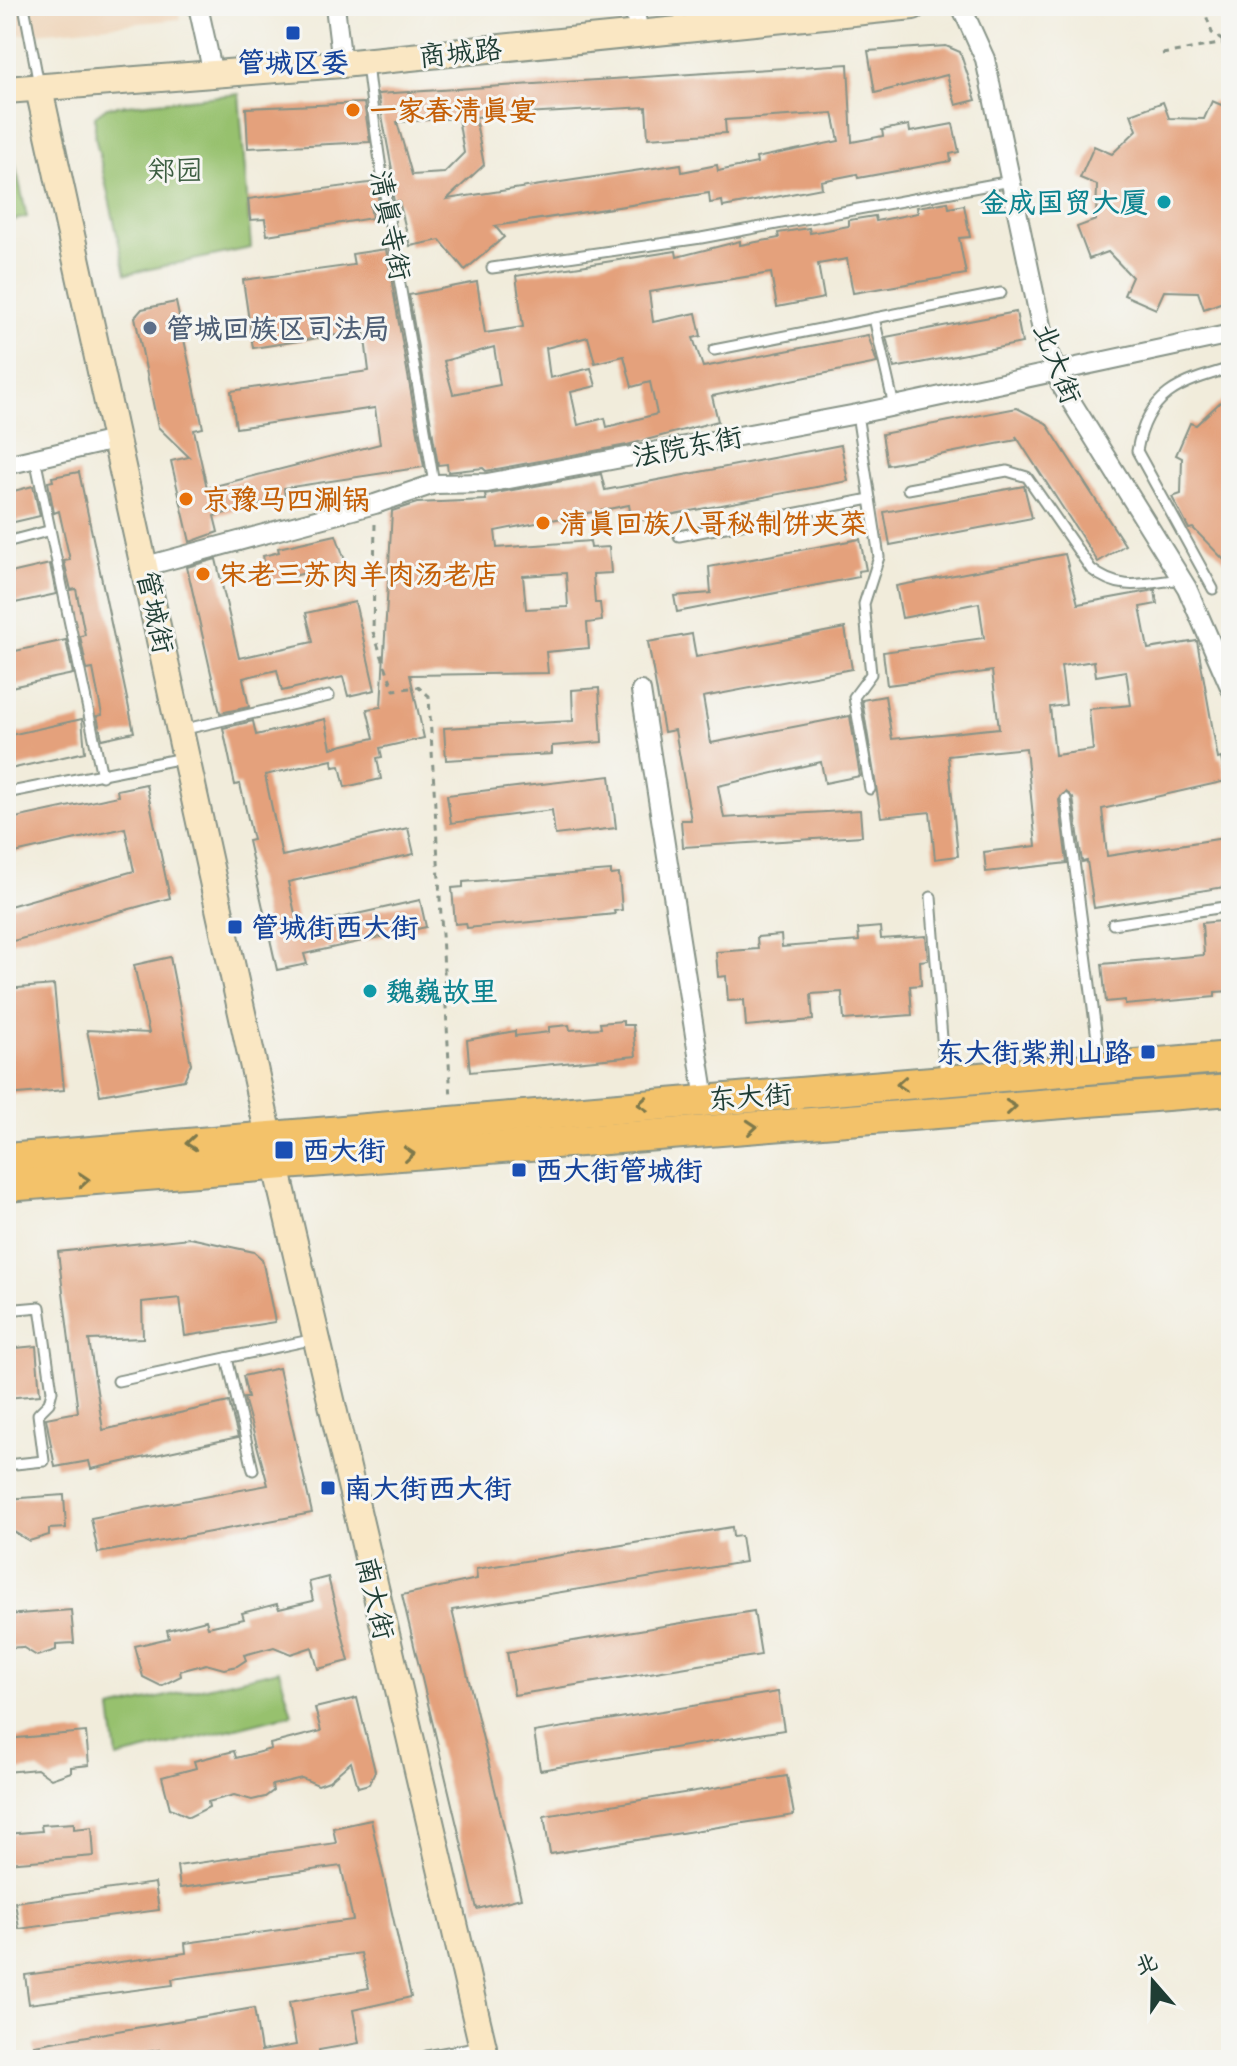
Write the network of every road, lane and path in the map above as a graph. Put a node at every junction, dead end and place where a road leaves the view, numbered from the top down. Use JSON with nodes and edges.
{"nodes":[{"id":1,"x":24,"y":6,"type":"edge"},
{"id":2,"x":198,"y":6,"type":"edge"},
{"id":3,"x":335,"y":6,"type":"edge"},
{"id":4,"x":634,"y":6,"type":"edge"},
{"id":5,"x":913,"y":6,"type":"edge"},
{"id":6,"x":961,"y":6,"type":"edge"},
{"id":7,"x":1203,"y":6,"type":"edge"},
{"id":8,"x":639,"y":34,"type":"junction"},
{"id":9,"x":1225,"y":43,"type":"junction"},
{"id":10,"x":1231,"y":47,"type":"edge"},
{"id":11,"x":1162,"y":54,"type":"dead end"},
{"id":12,"x":355,"y":62,"type":"junction"},
{"id":13,"x":213,"y":74,"type":"junction"},
{"id":14,"x":39,"y":89,"type":"junction"},
{"id":15,"x":6,"y":90,"type":"edge"},
{"id":16,"x":1011,"y":181,"type":"junction"},
{"id":17,"x":492,"y":268,"type":"dead end"},
{"id":18,"x":1001,"y":293,"type":"dead end"},
{"id":19,"x":874,"y":318,"type":"junction"},
{"id":20,"x":1231,"y":334,"type":"edge"},
{"id":21,"x":714,"y":350,"type":"dead end"},
{"id":22,"x":1231,"y":368,"type":"edge"},
{"id":23,"x":1056,"y":372,"type":"junction"},
{"id":24,"x":894,"y":406,"type":"junction"},
{"id":25,"x":857,"y":414,"type":"junction"},
{"id":26,"x":119,"y":439,"type":"junction"},
{"id":27,"x":35,"y":458,"type":"junction"},
{"id":28,"x":6,"y":465,"type":"edge"},
{"id":29,"x":434,"y":484,"type":"junction"},
{"id":30,"x":908,"y":489,"type":"dead end"},
{"id":31,"x":870,"y":499,"type":"junction"},
{"id":32,"x":375,"y":504,"type":"junction"},
{"id":33,"x":48,"y":531,"type":"junction"},
{"id":34,"x":679,"y":536,"type":"dead end"},
{"id":35,"x":6,"y":542,"type":"edge"},
{"id":36,"x":146,"y":566,"type":"junction"},
{"id":37,"x":1181,"y":579,"type":"junction"},
{"id":38,"x":1213,"y":589,"type":"dead end"},
{"id":39,"x":1231,"y":689,"type":"edge"},
{"id":40,"x":641,"y":691,"type":"dead end"},
{"id":41,"x":329,"y":696,"type":"dead end"},
{"id":42,"x":181,"y":730,"type":"junction"},
{"id":43,"x":187,"y":757,"type":"junction"},
{"id":44,"x":102,"y":776,"type":"junction"},
{"id":45,"x":870,"y":789,"type":"dead end"},
{"id":46,"x":6,"y":793,"type":"edge"},
{"id":47,"x":1066,"y":799,"type":"dead end"},
{"id":48,"x":931,"y":897,"type":"dead end"},
{"id":49,"x":1231,"y":906,"type":"edge"},
{"id":50,"x":1113,"y":924,"type":"dead end"},
{"id":51,"x":1231,"y":1057,"type":"edge"},
{"id":52,"x":1100,"y":1066,"type":"junction"},
{"id":53,"x":945,"y":1081,"type":"junction"},
{"id":54,"x":1231,"y":1090,"type":"edge"},
{"id":55,"x":705,"y":1099,"type":"junction"},
{"id":56,"x":452,"y":1119,"type":"junction"},
{"id":57,"x":272,"y":1151,"type":"junction"},
{"id":58,"x":6,"y":1159,"type":"edge"},
{"id":59,"x":6,"y":1186,"type":"edge"},
{"id":60,"x":6,"y":1310,"type":"edge"},
{"id":61,"x":315,"y":1339,"type":"junction"},
{"id":62,"x":227,"y":1358,"type":"junction"},
{"id":63,"x":118,"y":1381,"type":"dead end"},
{"id":64,"x":6,"y":1465,"type":"edge"},
{"id":65,"x":253,"y":1470,"type":"dead end"},
{"id":66,"x":484,"y":2055,"type":"edge"},
{"id":67,"x":429,"y":2060,"type":"edge"}],
"edges":[{"from":1,"to":14,"type":"lane"},
{"from":2,"to":13,"type":"street"},
{"from":3,"to":12,"type":"street","name":"清真寺街"},
{"from":4,"to":8,"type":"street"},
{"from":5,"to":8,"type":"street","name":"商城路"},
{"from":6,"to":16,"type":"street","name":"北大街"},
{"from":7,"to":9,"type":"path"},
{"from":8,"to":12,"type":"street","name":"商城路"},
{"from":9,"to":10,"type":"path"},
{"from":9,"to":11,"type":"path"},
{"from":12,"to":13,"type":"street","name":"商城路"},
{"from":12,"to":29,"type":"lane","name":"清真寺街"},
{"from":13,"to":14,"type":"street","name":"商城路"},
{"from":14,"to":15,"type":"street","name":"商城路"},
{"from":14,"to":26,"type":"street","name":"管城街"},
{"from":16,"to":17,"type":"lane"},
{"from":16,"to":23,"type":"street","name":"北大街"},
{"from":18,"to":19,"type":"lane"},
{"from":19,"to":21,"type":"lane"},
{"from":19,"to":24,"type":"lane"},
{"from":20,"to":23,"type":"street","name":"法院东街"},
{"from":22,"to":38,"type":"lane"},
{"from":23,"to":24,"type":"street","name":"法院东街"},
{"from":23,"to":37,"type":"street","name":"北大街"},
{"from":24,"to":25,"type":"street","name":"法院东街"},
{"from":25,"to":29,"type":"street","name":"法院东街"},
{"from":25,"to":31,"type":"lane"},
{"from":26,"to":27,"type":"street"},
{"from":26,"to":36,"type":"street","name":"管城街"},
{"from":27,"to":28,"type":"street"},
{"from":27,"to":33,"type":"lane"},
{"from":29,"to":32,"type":"street","name":"法院东街"},
{"from":30,"to":37,"type":"lane"},
{"from":31,"to":34,"type":"lane"},
{"from":31,"to":45,"type":"lane"},
{"from":32,"to":36,"type":"street","name":"法院东街"},
{"from":32,"to":56,"type":"path"},
{"from":33,"to":35,"type":"lane"},
{"from":33,"to":44,"type":"lane"},
{"from":36,"to":42,"type":"street","name":"管城街"},
{"from":37,"to":39,"type":"street","name":"北大街"},
{"from":40,"to":55,"type":"street"},
{"from":41,"to":42,"type":"lane"},
{"from":42,"to":43,"type":"street","name":"管城街"},
{"from":43,"to":44,"type":"lane"},
{"from":43,"to":57,"type":"street","name":"管城街"},
{"from":44,"to":46,"type":"lane"},
{"from":47,"to":52,"type":"lane"},
{"from":48,"to":53,"type":"lane"},
{"from":49,"to":50,"type":"lane"},
{"from":51,"to":52,"type":"main road","name":"东大街"},
{"from":52,"to":53,"type":"main road","name":"东大街"},
{"from":53,"to":55,"type":"main road","name":"东大街","one_way":true},
{"from":57,"to":54,"type":"main road","name":"东大街","one_way":true},
{"from":55,"to":56,"type":"main road","name":"东大街","one_way":true},
{"from":56,"to":57,"type":"main road","name":"东大街"},
{"from":57,"to":58,"type":"main road","one_way":true},
{"from":59,"to":57,"type":"main road","one_way":true},
{"from":57,"to":61,"type":"street","name":"南大街"},
{"from":60,"to":64,"type":"lane"},
{"from":61,"to":62,"type":"lane"},
{"from":61,"to":66,"type":"street","name":"南大街"},
{"from":62,"to":63,"type":"lane"},
{"from":62,"to":65,"type":"lane"},
{"from":66,"to":67,"type":"street"}]}
